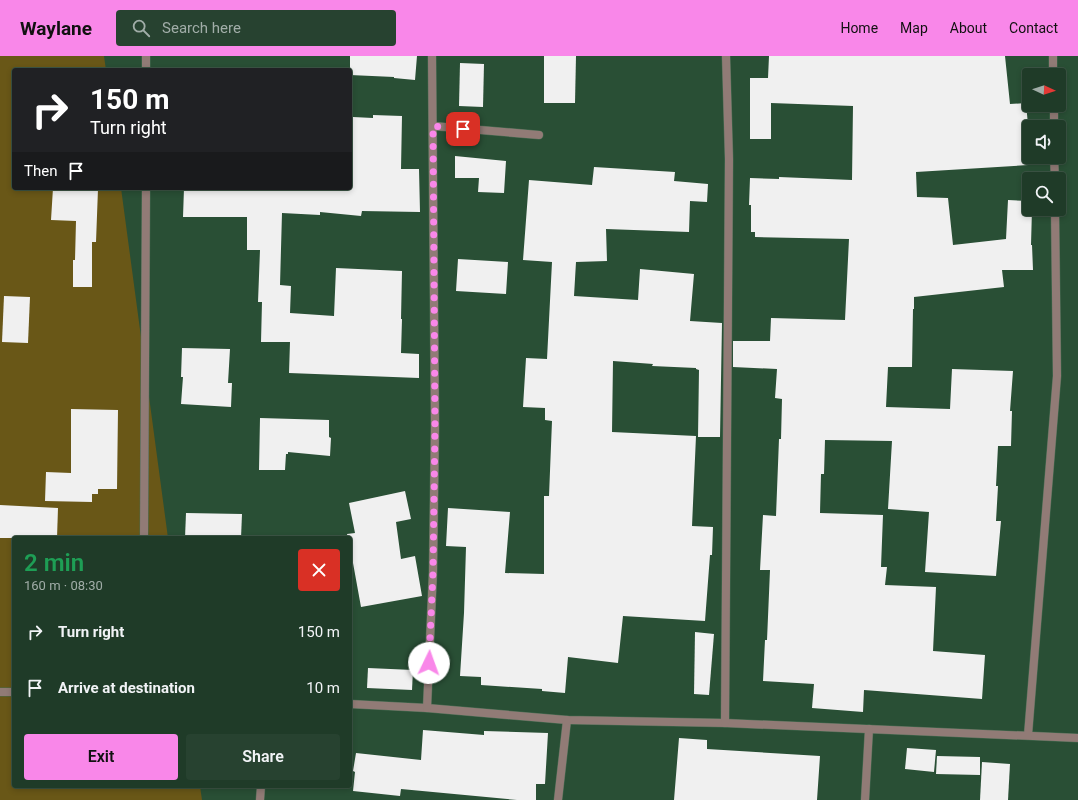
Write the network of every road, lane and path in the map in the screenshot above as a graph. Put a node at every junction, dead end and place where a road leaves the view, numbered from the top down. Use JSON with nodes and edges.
{"nodes":[{"id":1,"x":146,"y":56,"type":"edge"},
{"id":2,"x":432,"y":56,"type":"edge"},
{"id":3,"x":726,"y":56,"type":"edge"},
{"id":4,"x":1053,"y":56,"type":"edge"},
{"id":5,"x":146,"y":68,"type":"edge"},
{"id":6,"x":1054,"y":68,"type":"edge"},
{"id":7,"x":433,"y":126,"type":"junction"},
{"id":8,"x":539,"y":135,"type":"dead end"},
{"id":9,"x":146,"y":190,"type":"edge"},
{"id":10,"x":1055,"y":216,"type":"edge"},
{"id":11,"x":144,"y":536,"type":"edge"},
{"id":12,"x":0,"y":692,"type":"edge"},
{"id":13,"x":12,"y":692,"type":"edge"},
{"id":14,"x":352,"y":704,"type":"edge"},
{"id":15,"x":427,"y":708,"type":"junction"},
{"id":16,"x":567,"y":720,"type":"junction"},
{"id":17,"x":725,"y":723,"type":"junction"},
{"id":18,"x":869,"y":730,"type":"junction"},
{"id":19,"x":1028,"y":735,"type":"junction"},
{"id":20,"x":1078,"y":738,"type":"edge"},
{"id":21,"x":261,"y":788,"type":"edge"},
{"id":22,"x":260,"y":800,"type":"edge"},
{"id":23,"x":558,"y":800,"type":"edge"},
{"id":24,"x":865,"y":800,"type":"edge"}],
"edges":[{"from":1,"to":5,"type":"street"},
{"from":2,"to":7,"type":"street"},
{"from":3,"to":17,"type":"street"},
{"from":4,"to":6,"type":"street"},
{"from":7,"to":8,"type":"street"},
{"from":7,"to":15,"type":"street"},
{"from":9,"to":11,"type":"street"},
{"from":10,"to":19,"type":"street"},
{"from":12,"to":13,"type":"street"},
{"from":14,"to":15,"type":"street"},
{"from":15,"to":16,"type":"street"},
{"from":16,"to":17,"type":"street"},
{"from":16,"to":23,"type":"street"},
{"from":17,"to":18,"type":"street"},
{"from":18,"to":19,"type":"street"},
{"from":18,"to":24,"type":"street"},
{"from":19,"to":20,"type":"street"},
{"from":21,"to":22,"type":"street"}]}
